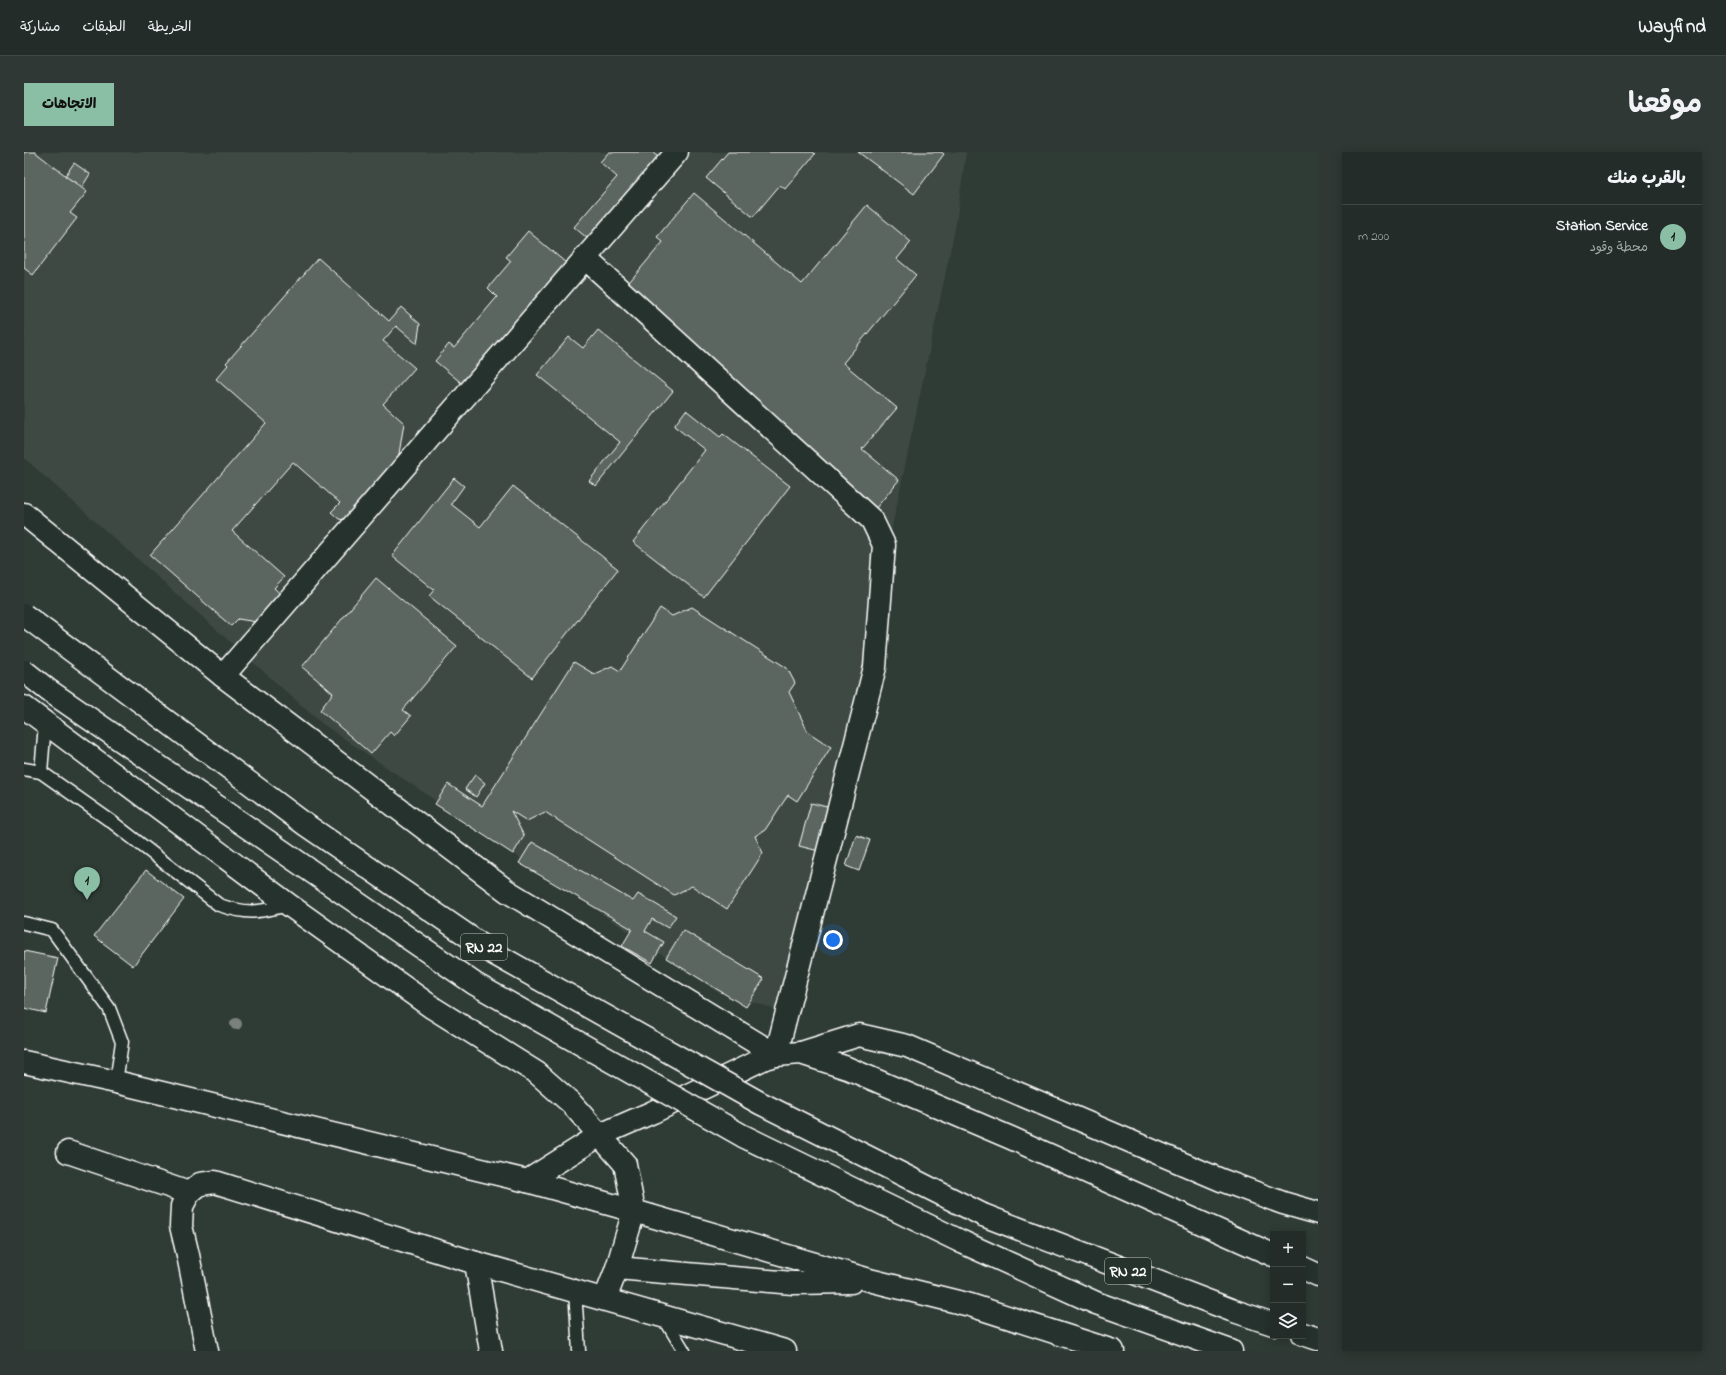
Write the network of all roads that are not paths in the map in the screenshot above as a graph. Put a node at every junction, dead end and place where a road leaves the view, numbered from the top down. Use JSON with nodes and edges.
{"nodes":[{"id":1,"x":677,"y":152,"type":"edge"},
{"id":2,"x":585,"y":258,"type":"junction"},
{"id":3,"x":24,"y":514,"type":"edge"},
{"id":4,"x":24,"y":615,"type":"edge"},
{"id":5,"x":24,"y":671,"type":"edge"},
{"id":6,"x":223,"y":676,"type":"junction"},
{"id":7,"x":24,"y":707,"type":"edge"},
{"id":8,"x":45,"y":724,"type":"junction"},
{"id":9,"x":24,"y":769,"type":"edge"},
{"id":10,"x":41,"y":772,"type":"junction"},
{"id":11,"x":289,"y":905,"type":"junction"},
{"id":12,"x":24,"y":924,"type":"edge"},
{"id":13,"x":801,"y":1053,"type":"junction"},
{"id":14,"x":776,"y":1055,"type":"junction"},
{"id":15,"x":24,"y":1062,"type":"edge"},
{"id":16,"x":116,"y":1082,"type":"junction"},
{"id":17,"x":600,"y":1135,"type":"junction"},
{"id":18,"x":68,"y":1152,"type":"dead end"},
{"id":19,"x":527,"y":1180,"type":"junction"},
{"id":20,"x":189,"y":1193,"type":"junction"},
{"id":21,"x":634,"y":1211,"type":"junction"},
{"id":22,"x":1318,"y":1213,"type":"edge"},
{"id":23,"x":1270,"y":1254,"type":"edge"},
{"id":24,"x":476,"y":1263,"type":"junction"},
{"id":25,"x":617,"y":1268,"type":"junction"},
{"id":26,"x":1306,"y":1269,"type":"edge"},
{"id":27,"x":1318,"y":1275,"type":"edge"},
{"id":28,"x":873,"y":1281,"type":"junction"},
{"id":29,"x":576,"y":1291,"type":"junction"},
{"id":30,"x":605,"y":1299,"type":"junction"},
{"id":31,"x":663,"y":1316,"type":"junction"},
{"id":32,"x":1270,"y":1323,"type":"edge"},
{"id":33,"x":1306,"y":1335,"type":"edge"},
{"id":34,"x":1318,"y":1339,"type":"edge"},
{"id":35,"x":207,"y":1351,"type":"edge"},
{"id":36,"x":490,"y":1351,"type":"edge"},
{"id":37,"x":579,"y":1351,"type":"edge"},
{"id":38,"x":684,"y":1351,"type":"edge"},
{"id":39,"x":785,"y":1351,"type":"edge"},
{"id":40,"x":1113,"y":1351,"type":"edge"},
{"id":41,"x":1231,"y":1351,"type":"edge"}],
"edges":[{"from":1,"to":2,"type":"main road"},
{"from":2,"to":6,"type":"main road"},
{"from":2,"to":14,"type":"main road"},
{"from":3,"to":6,"type":"main road"},
{"from":4,"to":32,"type":"main road","number":"RN 22","bridge":true},
{"from":5,"to":41,"type":"main road","number":"RN 22","bridge":true},
{"from":6,"to":14,"type":"main road"},
{"from":7,"to":8,"type":"main road"},
{"from":8,"to":10,"type":"lane"},
{"from":8,"to":11,"type":"main road"},
{"from":9,"to":10,"type":"lane"},
{"from":10,"to":11,"type":"lane"},
{"from":11,"to":17,"type":"main road"},
{"from":12,"to":16,"type":"lane"},
{"from":13,"to":14,"type":"main road"},
{"from":13,"to":22,"type":"main road"},
{"from":13,"to":23,"type":"main road"},
{"from":14,"to":17,"type":"main road"},
{"from":15,"to":16,"type":"main road"},
{"from":16,"to":19,"type":"main road"},
{"from":17,"to":19,"type":"main road"},
{"from":17,"to":21,"type":"main road"},
{"from":18,"to":20,"type":"main road"},
{"from":19,"to":21,"type":"main road"},
{"from":20,"to":24,"type":"main road"},
{"from":20,"to":35,"type":"main road"},
{"from":21,"to":25,"type":"main road"},
{"from":21,"to":28,"type":"main road"},
{"from":24,"to":29,"type":"main road"},
{"from":24,"to":36,"type":"main road"},
{"from":25,"to":28,"type":"main road"},
{"from":25,"to":30,"type":"main road"},
{"from":26,"to":27,"type":"main road"},
{"from":28,"to":40,"type":"main road"},
{"from":29,"to":30,"type":"main road"},
{"from":29,"to":37,"type":"lane"},
{"from":30,"to":31,"type":"main road"},
{"from":31,"to":38,"type":"lane"},
{"from":31,"to":39,"type":"main road"},
{"from":33,"to":34,"type":"main road"}]}
